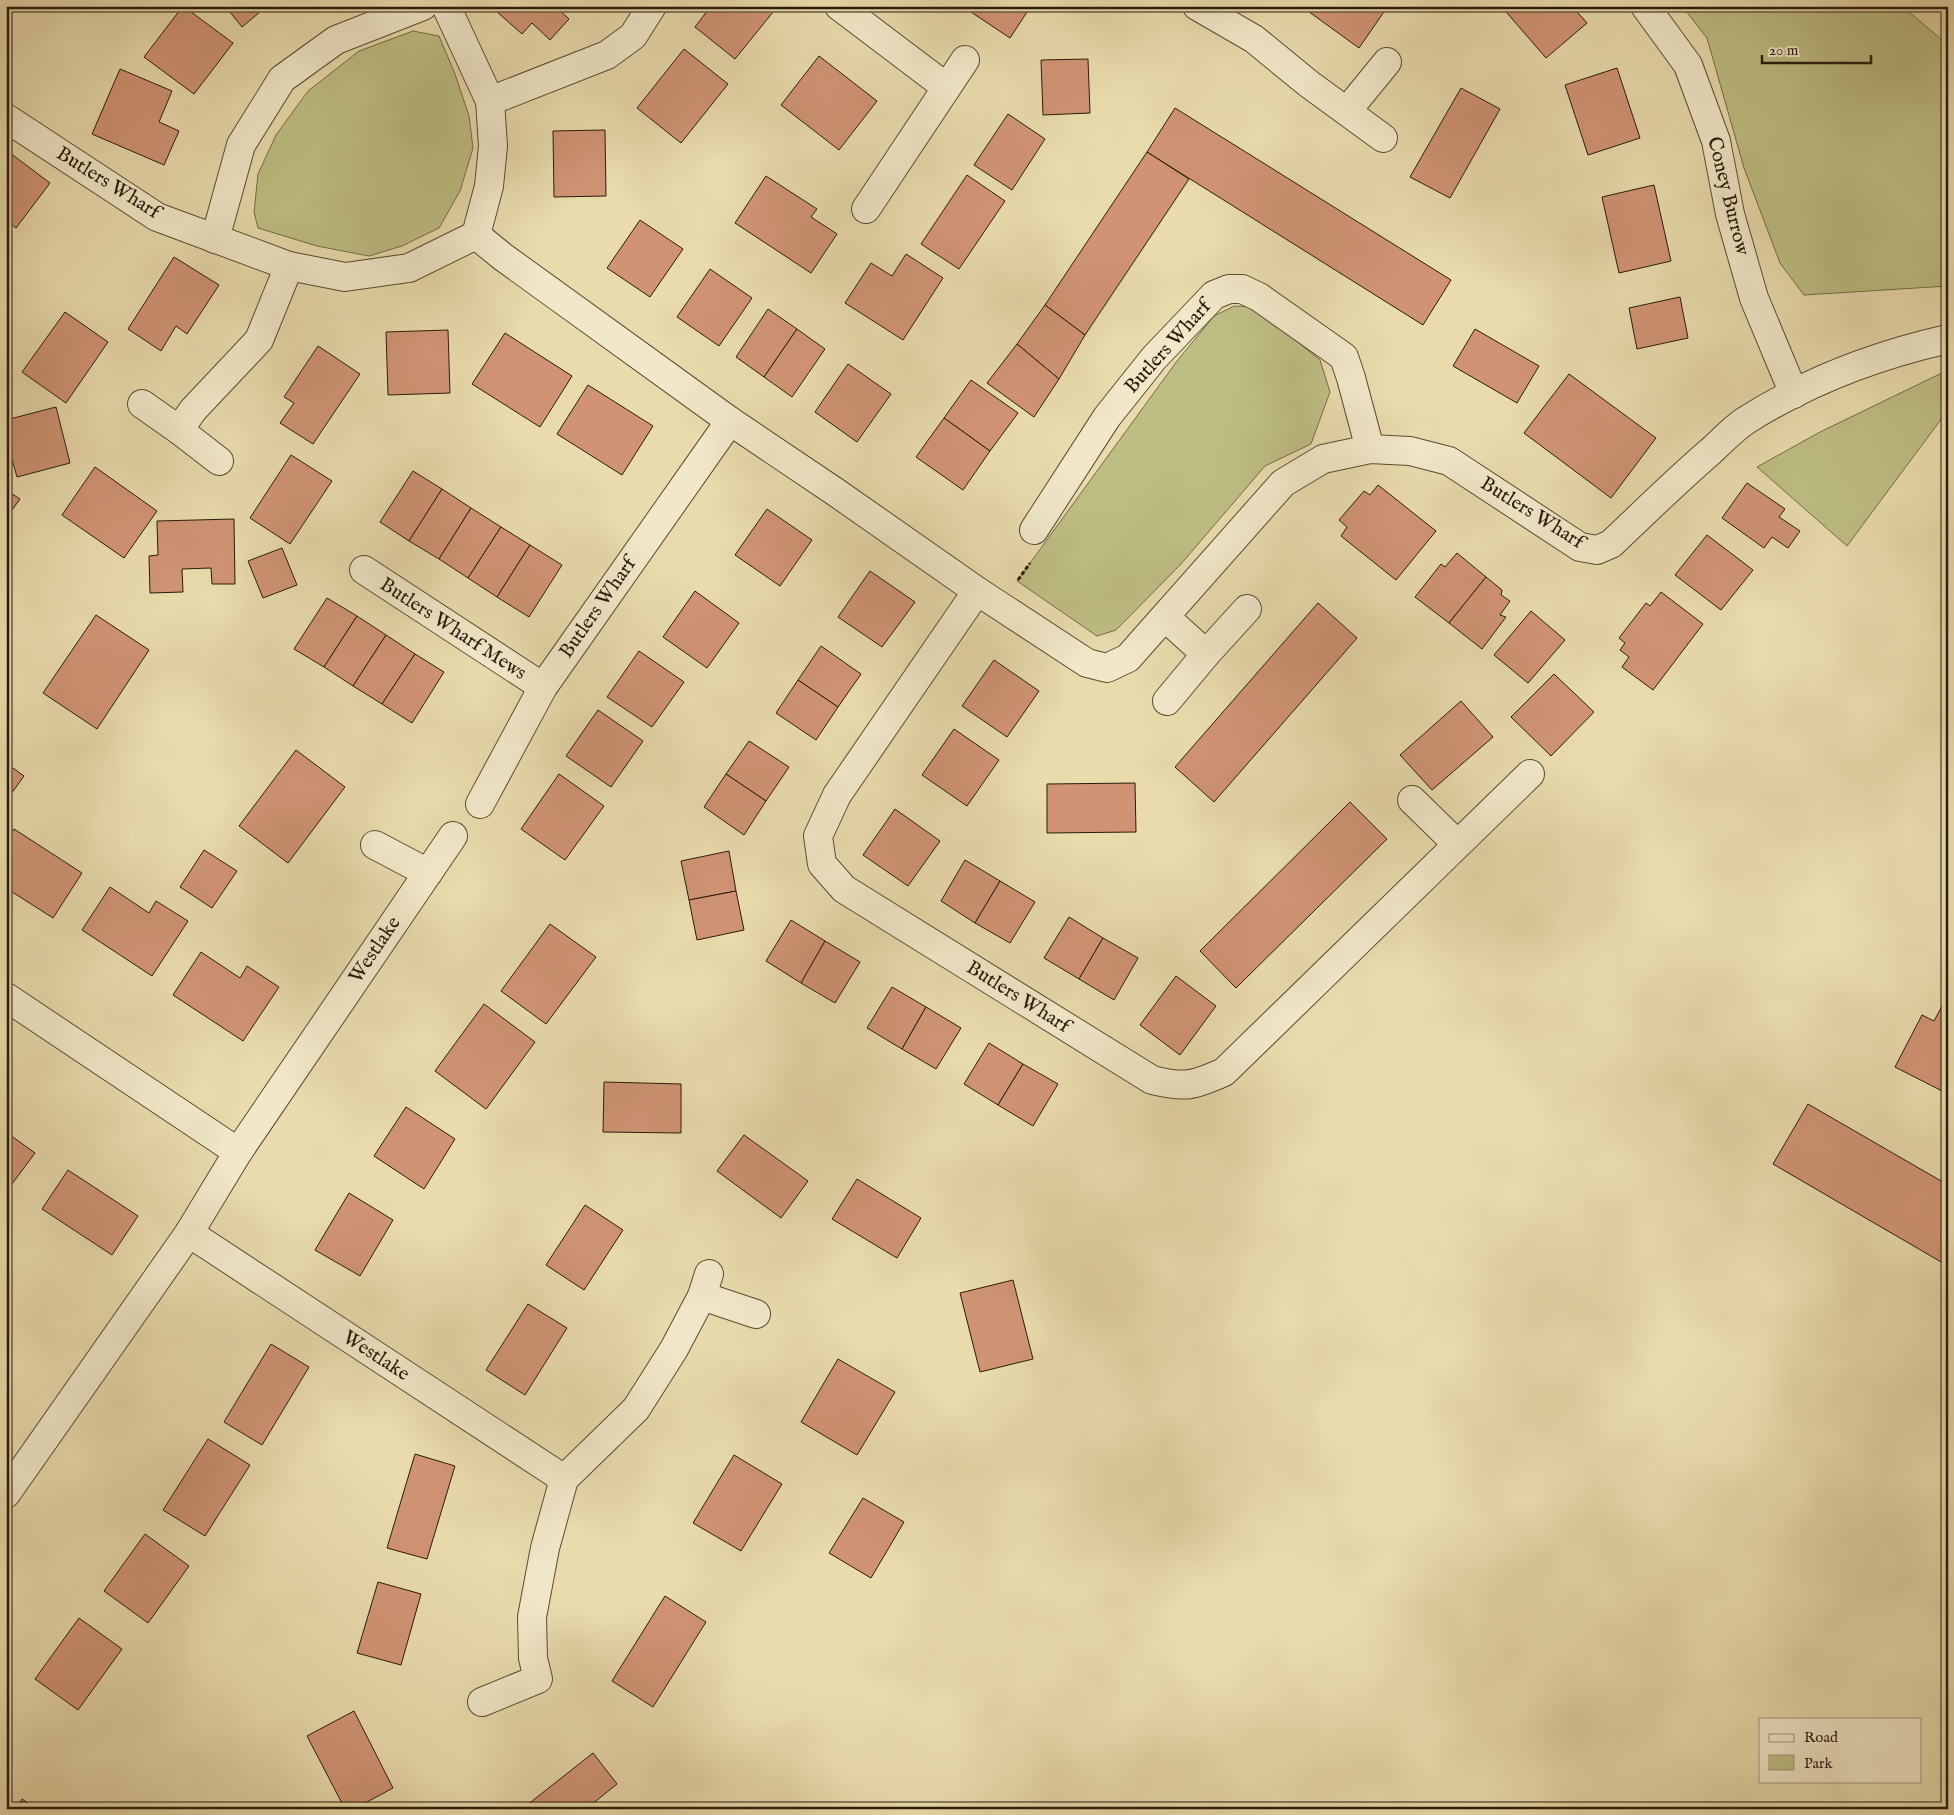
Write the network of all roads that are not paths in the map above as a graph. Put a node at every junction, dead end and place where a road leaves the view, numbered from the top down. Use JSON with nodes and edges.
{"nodes":[{"id":1,"x":423,"y":6,"type":"edge"},
{"id":2,"x":446,"y":6,"type":"edge"},
{"id":3,"x":652,"y":6,"type":"edge"},
{"id":4,"x":839,"y":6,"type":"edge"},
{"id":5,"x":1197,"y":6,"type":"edge"},
{"id":6,"x":1645,"y":6,"type":"edge"},
{"id":7,"x":965,"y":60,"type":"dead end"},
{"id":8,"x":1387,"y":62,"type":"dead end"},
{"id":9,"x":946,"y":87,"type":"junction"},
{"id":10,"x":490,"y":101,"type":"junction"},
{"id":11,"x":1348,"y":111,"type":"junction"},
{"id":12,"x":6,"y":118,"type":"edge"},
{"id":13,"x":1383,"y":138,"type":"dead end"},
{"id":14,"x":866,"y":209,"type":"dead end"},
{"id":15,"x":476,"y":235,"type":"junction"},
{"id":16,"x":215,"y":239,"type":"junction"},
{"id":17,"x":289,"y":266,"type":"junction"},
{"id":18,"x":1948,"y":339,"type":"edge"},
{"id":19,"x":1794,"y":394,"type":"junction"},
{"id":20,"x":142,"y":404,"type":"dead end"},
{"id":21,"x":730,"y":421,"type":"junction"},
{"id":22,"x":179,"y":430,"type":"junction"},
{"id":23,"x":1370,"y":449,"type":"junction"},
{"id":24,"x":219,"y":461,"type":"dead end"},
{"id":25,"x":1034,"y":530,"type":"dead end"},
{"id":26,"x":364,"y":570,"type":"dead end"},
{"id":27,"x":977,"y":591,"type":"junction"},
{"id":28,"x":1247,"y":609,"type":"dead end"},
{"id":29,"x":1165,"y":616,"type":"junction"},
{"id":30,"x":1206,"y":654,"type":"junction"},
{"id":31,"x":543,"y":688,"type":"junction"},
{"id":32,"x":1167,"y":701,"type":"dead end"},
{"id":33,"x":1530,"y":774,"type":"dead end"},
{"id":34,"x":1412,"y":800,"type":"dead end"},
{"id":35,"x":480,"y":804,"type":"dead end"},
{"id":36,"x":453,"y":836,"type":"dead end"},
{"id":37,"x":1457,"y":844,"type":"junction"},
{"id":38,"x":375,"y":845,"type":"dead end"},
{"id":39,"x":428,"y":873,"type":"junction"},
{"id":40,"x":6,"y":997,"type":"edge"},
{"id":41,"x":238,"y":1152,"type":"junction"},
{"id":42,"x":189,"y":1233,"type":"junction"},
{"id":43,"x":756,"y":1314,"type":"dead end"},
{"id":44,"x":564,"y":1479,"type":"junction"},
{"id":45,"x":6,"y":1494,"type":"edge"},
{"id":46,"x":482,"y":1702,"type":"dead end"}],
"edges":[{"from":1,"to":16,"type":"street"},
{"from":2,"to":10,"type":"street"},
{"from":3,"to":10,"type":"street"},
{"from":4,"to":9,"type":"street"},
{"from":5,"to":11,"type":"street"},
{"from":6,"to":19,"type":"street","name":"Coney Burrow"},
{"from":7,"to":9,"type":"street"},
{"from":8,"to":11,"type":"street"},
{"from":9,"to":14,"type":"street"},
{"from":10,"to":15,"type":"street"},
{"from":11,"to":13,"type":"street"},
{"from":12,"to":16,"type":"street","name":"Butlers Wharf"},
{"from":15,"to":17,"type":"street","name":"Butlers Wharf"},
{"from":15,"to":21,"type":"street","name":"Butlers Wharf"},
{"from":16,"to":17,"type":"street","name":"Butlers Wharf"},
{"from":17,"to":22,"type":"street"},
{"from":18,"to":19,"type":"street","name":"Butlers Wharf"},
{"from":19,"to":23,"type":"street","name":"Butlers Wharf"},
{"from":20,"to":22,"type":"street"},
{"from":21,"to":27,"type":"street","name":"Butlers Wharf"},
{"from":21,"to":31,"type":"street","name":"Butlers Wharf"},
{"from":22,"to":24,"type":"street"},
{"from":23,"to":25,"type":"street","name":"Butlers Wharf"},
{"from":23,"to":29,"type":"street","name":"Butlers Wharf"},
{"from":26,"to":31,"type":"street","name":"Butlers Wharf Mews"},
{"from":27,"to":29,"type":"street","name":"Butlers Wharf"},
{"from":27,"to":37,"type":"street","name":"Butlers Wharf"},
{"from":28,"to":30,"type":"street"},
{"from":29,"to":30,"type":"street"},
{"from":30,"to":32,"type":"street"},
{"from":31,"to":35,"type":"street","name":"Butlers Wharf"},
{"from":33,"to":37,"type":"street","name":"Butlers Wharf"},
{"from":34,"to":37,"type":"street"},
{"from":36,"to":39,"type":"street","name":"Westlake"},
{"from":38,"to":39,"type":"street"},
{"from":39,"to":41,"type":"street","name":"Westlake"},
{"from":40,"to":41,"type":"street"},
{"from":41,"to":42,"type":"street","name":"Westlake"},
{"from":42,"to":44,"type":"street","name":"Westlake"},
{"from":42,"to":45,"type":"street","name":"Westlake"},
{"from":43,"to":44,"type":"street"},
{"from":44,"to":46,"type":"street"}]}
